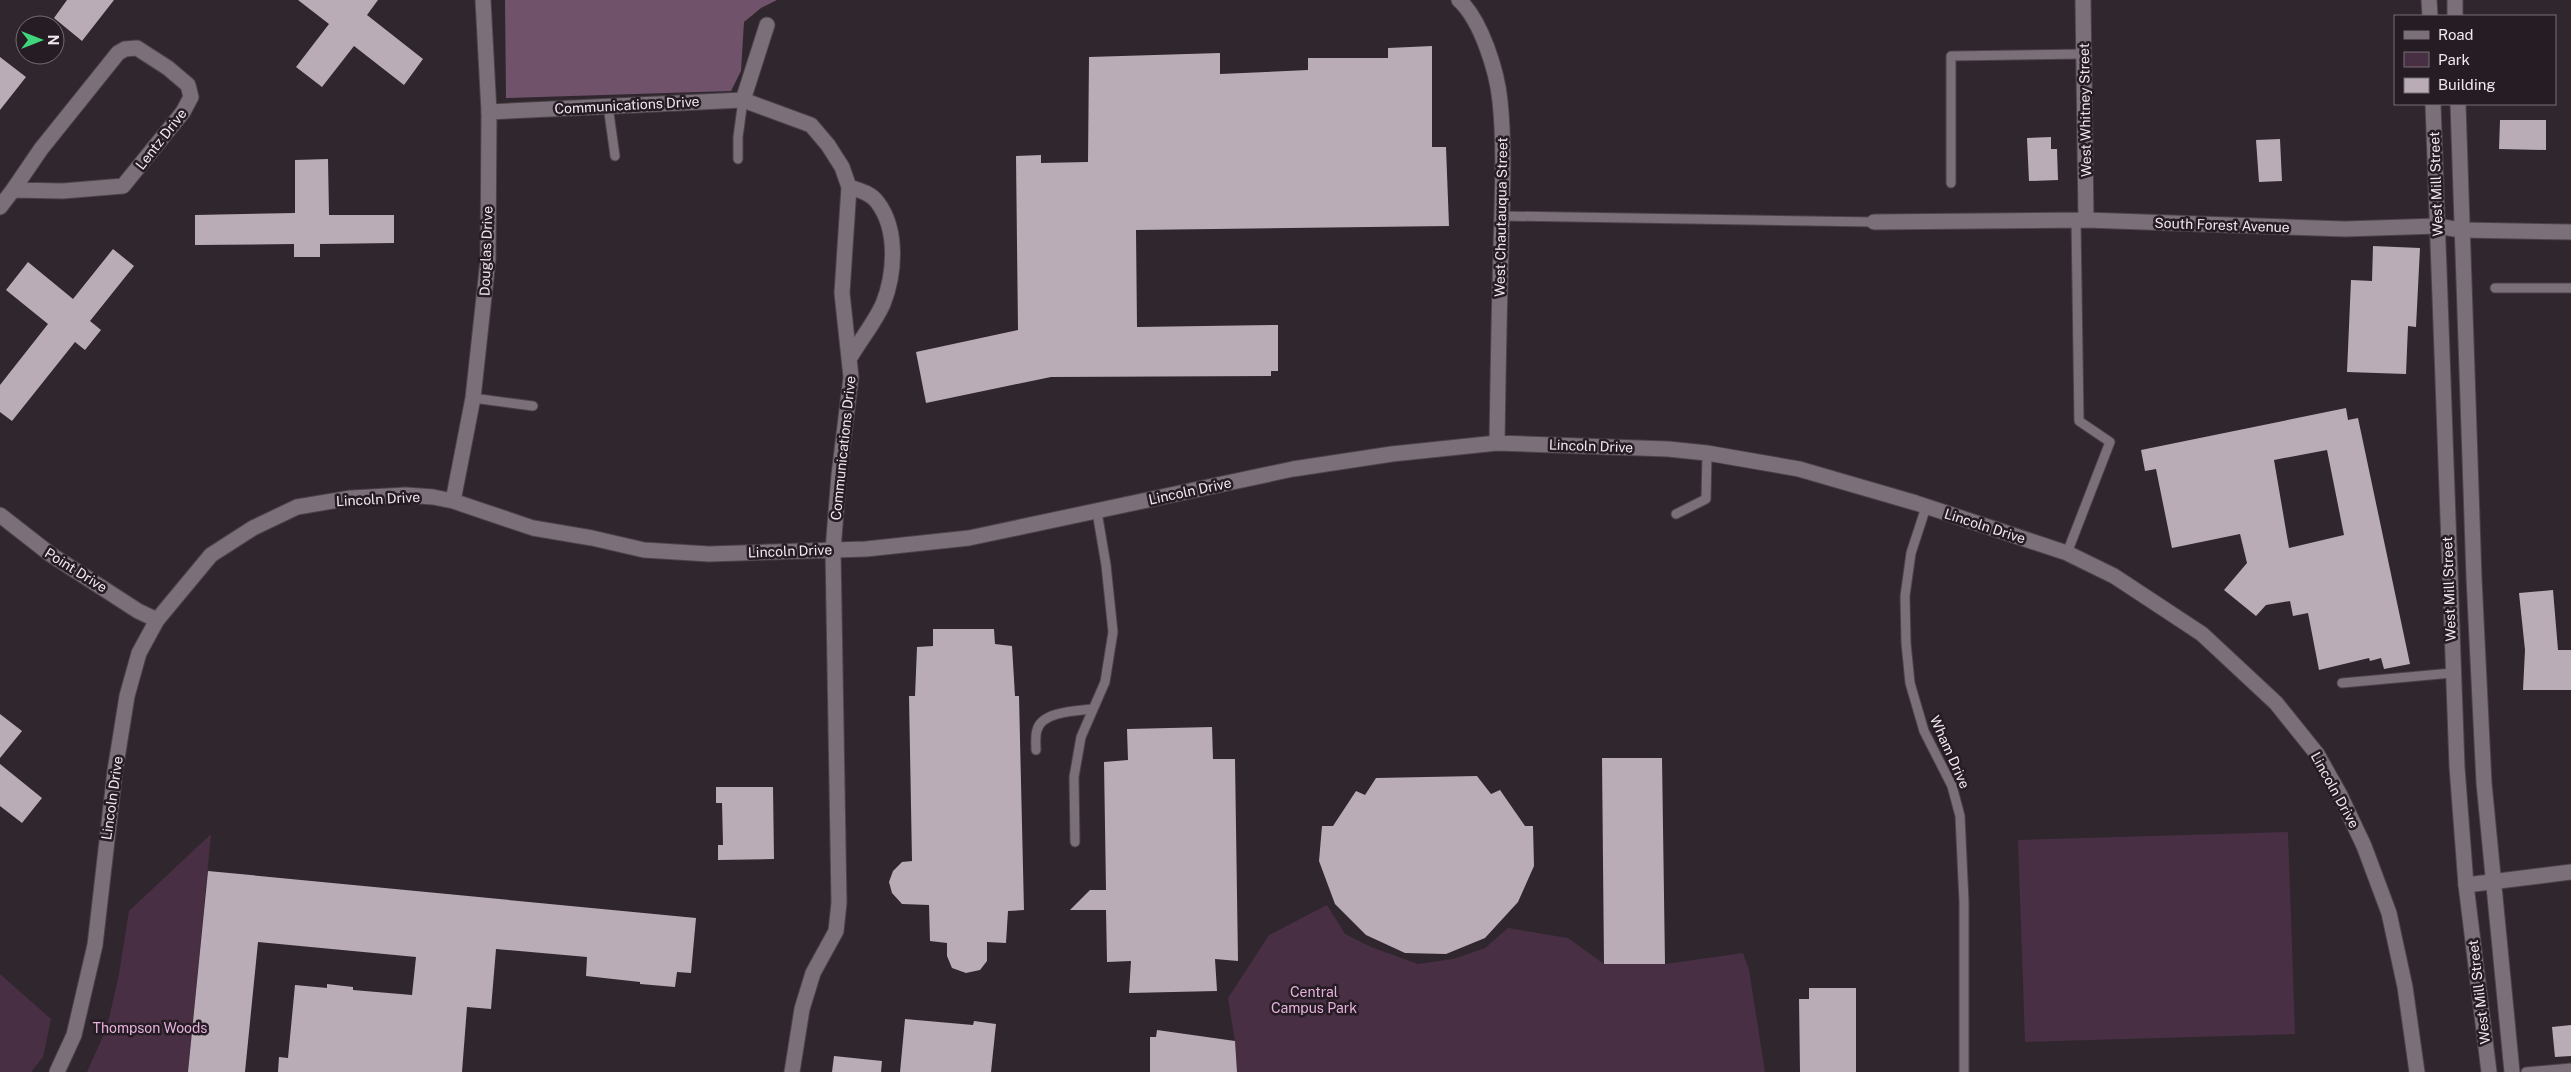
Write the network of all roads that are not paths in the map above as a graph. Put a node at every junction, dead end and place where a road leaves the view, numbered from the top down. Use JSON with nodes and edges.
{"nodes":[{"id":1,"x":483,"y":0,"type":"edge"},
{"id":2,"x":1459,"y":0,"type":"edge"},
{"id":3,"x":2083,"y":0,"type":"edge"},
{"id":4,"x":2429,"y":0,"type":"edge"},
{"id":5,"x":2455,"y":0,"type":"edge"},
{"id":6,"x":2430,"y":15,"type":"edge"},
{"id":7,"x":2455,"y":15,"type":"edge"},
{"id":8,"x":767,"y":25,"type":"dead end"},
{"id":9,"x":2084,"y":54,"type":"junction"},
{"id":10,"x":743,"y":100,"type":"junction"},
{"id":11,"x":2433,"y":105,"type":"edge"},
{"id":12,"x":2458,"y":105,"type":"edge"},
{"id":13,"x":608,"y":106,"type":"junction"},
{"id":14,"x":489,"y":112,"type":"junction"},
{"id":15,"x":615,"y":156,"type":"dead end"},
{"id":16,"x":738,"y":160,"type":"dead end"},
{"id":17,"x":1951,"y":183,"type":"dead end"},
{"id":18,"x":849,"y":186,"type":"junction"},
{"id":19,"x":13,"y":190,"type":"junction"},
{"id":20,"x":0,"y":207,"type":"edge"},
{"id":21,"x":1502,"y":216,"type":"junction"},
{"id":22,"x":2081,"y":220,"type":"junction"},
{"id":23,"x":1874,"y":222,"type":"joint"},
{"id":24,"x":2437,"y":226,"type":"junction"},
{"id":25,"x":2461,"y":230,"type":"junction"},
{"id":26,"x":2571,"y":232,"type":"edge"},
{"id":27,"x":2495,"y":288,"type":"dead end"},
{"id":28,"x":2571,"y":288,"type":"edge"},
{"id":29,"x":851,"y":356,"type":"junction"},
{"id":30,"x":473,"y":398,"type":"junction"},
{"id":31,"x":533,"y":406,"type":"dead end"},
{"id":32,"x":1496,"y":443,"type":"junction"},
{"id":33,"x":1707,"y":453,"type":"junction"},
{"id":34,"x":453,"y":501,"type":"junction"},
{"id":35,"x":1926,"y":507,"type":"junction"},
{"id":36,"x":1097,"y":512,"type":"junction"},
{"id":37,"x":1676,"y":514,"type":"dead end"},
{"id":38,"x":0,"y":515,"type":"edge"},
{"id":39,"x":833,"y":550,"type":"junction"},
{"id":40,"x":2067,"y":553,"type":"junction"},
{"id":41,"x":156,"y":620,"type":"junction"},
{"id":42,"x":2452,"y":673,"type":"junction"},
{"id":43,"x":2342,"y":683,"type":"dead end"},
{"id":44,"x":1093,"y":709,"type":"junction"},
{"id":45,"x":1036,"y":750,"type":"dead end"},
{"id":46,"x":1075,"y":842,"type":"dead end"},
{"id":47,"x":2571,"y":872,"type":"edge"},
{"id":48,"x":2493,"y":880,"type":"junction"},
{"id":49,"x":2466,"y":885,"type":"junction"},
{"id":50,"x":2571,"y":1068,"type":"edge"},
{"id":51,"x":56,"y":1072,"type":"edge"},
{"id":52,"x":792,"y":1072,"type":"edge"},
{"id":53,"x":1964,"y":1072,"type":"edge"},
{"id":54,"x":2416,"y":1072,"type":"edge"},
{"id":55,"x":2489,"y":1072,"type":"edge"},
{"id":56,"x":2512,"y":1072,"type":"edge"},
{"id":57,"x":2526,"y":1072,"type":"edge"}],
"edges":[{"from":1,"to":14,"type":"street","name":"Douglas Drive"},
{"from":2,"to":21,"type":"street","name":"West Chautauqua Street"},
{"from":3,"to":9,"type":"street","name":"West Whitney Street"},
{"from":4,"to":6,"type":"street"},
{"from":5,"to":7,"type":"street"},
{"from":8,"to":10,"type":"street"},
{"from":9,"to":17,"type":"lane"},
{"from":9,"to":22,"type":"street","name":"West Whitney Street"},
{"from":10,"to":13,"type":"street","name":"Communications Drive"},
{"from":10,"to":16,"type":"lane"},
{"from":10,"to":18,"type":"street","name":"Communications Drive"},
{"from":11,"to":24,"type":"street","name":"West Mill Street"},
{"from":12,"to":25,"type":"street","name":"West Mill Street"},
{"from":13,"to":14,"type":"street","name":"Communications Drive"},
{"from":13,"to":15,"type":"lane"},
{"from":14,"to":30,"type":"street","name":"Douglas Drive"},
{"from":18,"to":29,"type":"street","name":"Communications Drive"},
{"from":18,"to":29,"type":"street"},
{"from":19,"to":19,"type":"street","name":"Lentz Drive"},
{"from":19,"to":20,"type":"street","name":"Lentz Drive"},
{"from":21,"to":23,"type":"lane"},
{"from":21,"to":32,"type":"street","name":"West Chautauqua Street"},
{"from":22,"to":23,"type":"street","name":"South Forest Avenue"},
{"from":22,"to":24,"type":"street","name":"South Forest Avenue"},
{"from":22,"to":40,"type":"lane"},
{"from":24,"to":25,"type":"street","name":"South Forest Avenue"},
{"from":24,"to":42,"type":"street","name":"West Mill Street"},
{"from":25,"to":26,"type":"street","name":"South Forest Avenue"},
{"from":25,"to":48,"type":"street","name":"West Mill Street"},
{"from":27,"to":28,"type":"lane"},
{"from":29,"to":39,"type":"street","name":"Communications Drive"},
{"from":30,"to":31,"type":"lane"},
{"from":30,"to":34,"type":"street","name":"Douglas Drive"},
{"from":32,"to":33,"type":"street","name":"Lincoln Drive"},
{"from":32,"to":36,"type":"street","name":"Lincoln Drive"},
{"from":33,"to":35,"type":"street","name":"Lincoln Drive"},
{"from":33,"to":37,"type":"lane"},
{"from":34,"to":39,"type":"street","name":"Lincoln Drive"},
{"from":34,"to":41,"type":"street","name":"Lincoln Drive"},
{"from":35,"to":40,"type":"street","name":"Lincoln Drive"},
{"from":35,"to":53,"type":"lane","name":"Wham Drive"},
{"from":36,"to":39,"type":"street","name":"Lincoln Drive"},
{"from":36,"to":44,"type":"lane"},
{"from":38,"to":41,"type":"street","name":"Point Drive"},
{"from":39,"to":52,"type":"street","name":"Communications Drive"},
{"from":40,"to":54,"type":"street","name":"Lincoln Drive"},
{"from":41,"to":51,"type":"street","name":"Lincoln Drive"},
{"from":42,"to":43,"type":"lane"},
{"from":42,"to":49,"type":"street","name":"West Mill Street"},
{"from":44,"to":45,"type":"lane"},
{"from":44,"to":46,"type":"lane"},
{"from":47,"to":48,"type":"street"},
{"from":48,"to":49,"type":"street"},
{"from":48,"to":56,"type":"street","name":"West Mill Street"},
{"from":49,"to":55,"type":"street","name":"West Mill Street"},
{"from":50,"to":57,"type":"lane"}]}
